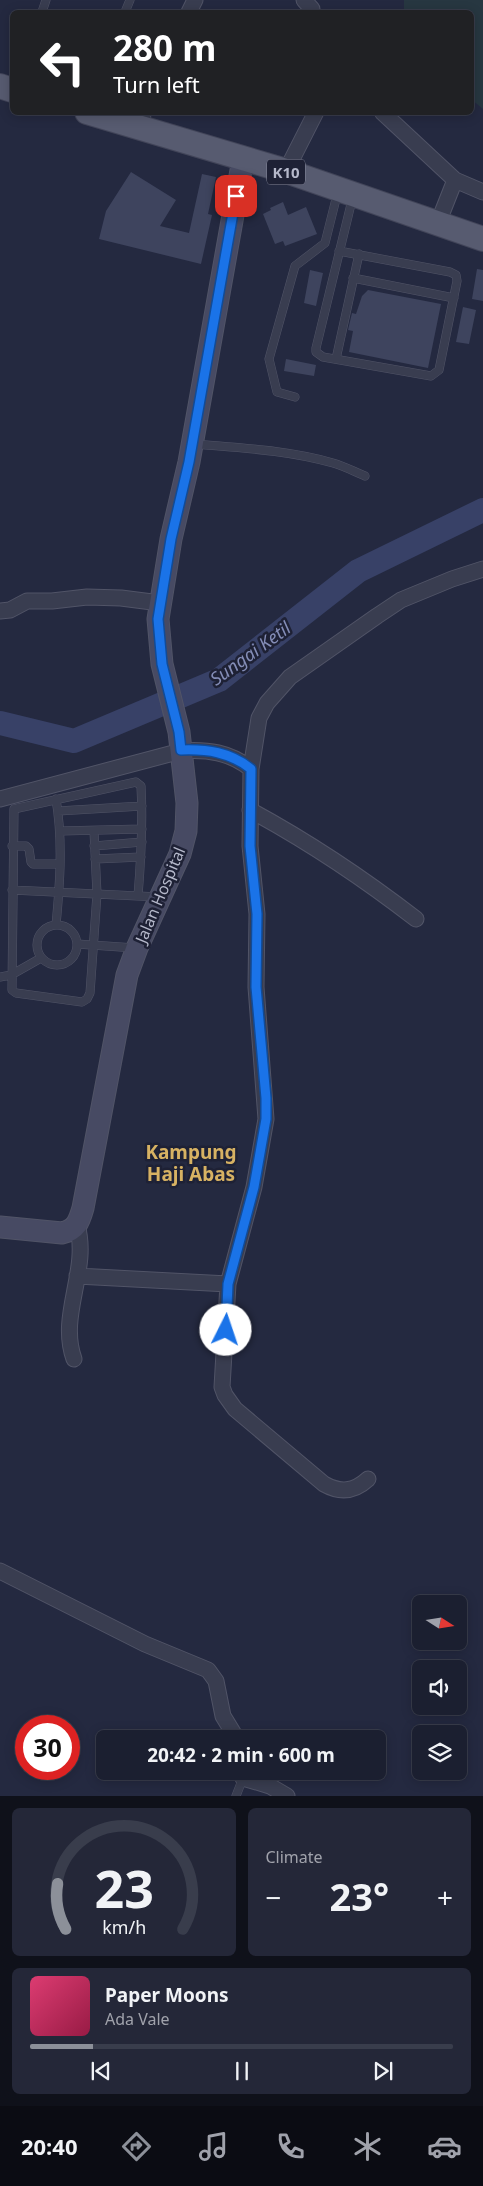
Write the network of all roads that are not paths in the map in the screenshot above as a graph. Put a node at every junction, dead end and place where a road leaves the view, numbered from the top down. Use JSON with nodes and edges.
{"nodes":[{"id":1,"x":105,"y":115,"type":"edge"},
{"id":2,"x":314,"y":115,"type":"edge"},
{"id":3,"x":385,"y":115,"type":"edge"},
{"id":4,"x":141,"y":120,"type":"edge"},
{"id":5,"x":243,"y":159,"type":"junction"},
{"id":6,"x":286,"y":172,"type":"junction"},
{"id":7,"x":455,"y":180,"type":"junction"},
{"id":8,"x":346,"y":192,"type":"junction"},
{"id":9,"x":483,"y":192,"type":"edge"},
{"id":10,"x":438,"y":223,"type":"junction"},
{"id":11,"x":483,"y":239,"type":"edge"},
{"id":12,"x":339,"y":250,"type":"junction"},
{"id":13,"x":359,"y":254,"type":"junction"},
{"id":14,"x":354,"y":278,"type":"junction"},
{"id":15,"x":454,"y":298,"type":"junction"},
{"id":16,"x":336,"y":359,"type":"junction"},
{"id":17,"x":295,"y":397,"type":"dead end"},
{"id":18,"x":192,"y":444,"type":"junction"},
{"id":19,"x":365,"y":476,"type":"dead end"},
{"id":20,"x":483,"y":570,"type":"edge"},
{"id":21,"x":160,"y":603,"type":"junction"},
{"id":22,"x":0,"y":611,"type":"edge"},
{"id":23,"x":180,"y":741,"type":"junction"},
{"id":24,"x":251,"y":769,"type":"junction"},
{"id":25,"x":0,"y":799,"type":"edge"},
{"id":26,"x":56,"y":799,"type":"junction"},
{"id":27,"x":142,"y":806,"type":"junction"},
{"id":28,"x":250,"y":810,"type":"junction"},
{"id":29,"x":58,"y":811,"type":"junction"},
{"id":30,"x":142,"y":829,"type":"junction"},
{"id":31,"x":60,"y":831,"type":"junction"},
{"id":32,"x":94,"y":831,"type":"junction"},
{"id":33,"x":142,"y":842,"type":"junction"},
{"id":34,"x":12,"y":846,"type":"junction"},
{"id":35,"x":94,"y":846,"type":"junction"},
{"id":36,"x":141,"y":857,"type":"junction"},
{"id":37,"x":95,"y":859,"type":"junction"},
{"id":38,"x":60,"y":864,"type":"junction"},
{"id":39,"x":12,"y":890,"type":"junction"},
{"id":40,"x":59,"y":892,"type":"junction"},
{"id":41,"x":97,"y":894,"type":"junction"},
{"id":42,"x":138,"y":896,"type":"junction"},
{"id":43,"x":161,"y":897,"type":"junction"},
{"id":44,"x":416,"y":919,"type":"dead end"},
{"id":45,"x":56,"y":925,"type":"junction"},
{"id":46,"x":77,"y":944,"type":"junction"},
{"id":47,"x":94,"y":946,"type":"junction"},
{"id":48,"x":137,"y":948,"type":"junction"},
{"id":49,"x":41,"y":958,"type":"junction"},
{"id":50,"x":11,"y":975,"type":"junction"},
{"id":51,"x":0,"y":978,"type":"edge"},
{"id":52,"x":77,"y":1225,"type":"junction"},
{"id":53,"x":0,"y":1227,"type":"edge"},
{"id":54,"x":77,"y":1276,"type":"junction"},
{"id":55,"x":228,"y":1284,"type":"junction"},
{"id":56,"x":74,"y":1359,"type":"dead end"},
{"id":57,"x":368,"y":1479,"type":"dead end"},
{"id":58,"x":0,"y":1571,"type":"edge"},
{"id":59,"x":232,"y":1730,"type":"edge"},
{"id":60,"x":240,"y":1780,"type":"edge"},
{"id":61,"x":254,"y":1780,"type":"edge"},
{"id":62,"x":236,"y":1796,"type":"edge"},
{"id":63,"x":287,"y":1796,"type":"edge"}],
"edges":[{"from":1,"to":4,"type":"main road","number":"K10"},
{"from":2,"to":6,"type":"street"},
{"from":3,"to":7,"type":"street"},
{"from":4,"to":5,"type":"main road","number":"K10"},
{"from":5,"to":6,"type":"main road","number":"K10"},
{"from":5,"to":18,"type":"main road","name":"Jalan Hospital"},
{"from":6,"to":8,"type":"main road","number":"K10"},
{"from":7,"to":9,"type":"street"},
{"from":7,"to":10,"type":"street"},
{"from":8,"to":10,"type":"main road","number":"K10"},
{"from":8,"to":12,"type":"lane"},
{"from":8,"to":17,"type":"lane"},
{"from":10,"to":11,"type":"main road","number":"K10"},
{"from":12,"to":13,"type":"lane"},
{"from":12,"to":16,"type":"lane"},
{"from":13,"to":14,"type":"lane"},
{"from":13,"to":15,"type":"lane"},
{"from":14,"to":15,"type":"lane"},
{"from":14,"to":16,"type":"lane"},
{"from":15,"to":16,"type":"lane"},
{"from":18,"to":19,"type":"lane"},
{"from":18,"to":21,"type":"main road","name":"Jalan Hospital"},
{"from":20,"to":24,"type":"street"},
{"from":21,"to":22,"type":"street"},
{"from":21,"to":23,"type":"main road","name":"Jalan Hospital"},
{"from":23,"to":24,"type":"street"},
{"from":23,"to":25,"type":"street"},
{"from":23,"to":43,"type":"main road","name":"Jalan Hospital"},
{"from":24,"to":28,"type":"street"},
{"from":26,"to":27,"type":"lane"},
{"from":26,"to":29,"type":"lane"},
{"from":26,"to":34,"type":"lane"},
{"from":27,"to":29,"type":"lane"},
{"from":27,"to":30,"type":"lane"},
{"from":28,"to":44,"type":"street"},
{"from":28,"to":55,"type":"street"},
{"from":29,"to":31,"type":"lane"},
{"from":30,"to":32,"type":"lane"},
{"from":30,"to":33,"type":"lane"},
{"from":31,"to":32,"type":"lane"},
{"from":31,"to":38,"type":"lane"},
{"from":32,"to":35,"type":"lane"},
{"from":33,"to":35,"type":"lane"},
{"from":33,"to":36,"type":"lane"},
{"from":34,"to":38,"type":"lane"},
{"from":34,"to":39,"type":"lane"},
{"from":35,"to":37,"type":"lane"},
{"from":36,"to":37,"type":"lane"},
{"from":36,"to":42,"type":"lane"},
{"from":37,"to":41,"type":"lane"},
{"from":38,"to":40,"type":"lane"},
{"from":39,"to":40,"type":"lane"},
{"from":39,"to":50,"type":"lane"},
{"from":40,"to":41,"type":"lane"},
{"from":40,"to":45,"type":"lane"},
{"from":41,"to":42,"type":"lane"},
{"from":41,"to":47,"type":"lane"},
{"from":42,"to":43,"type":"lane"},
{"from":43,"to":48,"type":"main road","name":"Jalan Hospital"},
{"from":45,"to":46,"type":"lane"},
{"from":45,"to":49,"type":"lane"},
{"from":46,"to":47,"type":"lane"},
{"from":46,"to":49,"type":"lane"},
{"from":47,"to":48,"type":"lane"},
{"from":47,"to":50,"type":"lane"},
{"from":48,"to":52,"type":"main road","name":"Jalan Hospital"},
{"from":49,"to":50,"type":"lane"},
{"from":50,"to":51,"type":"lane"},
{"from":52,"to":53,"type":"main road"},
{"from":52,"to":54,"type":"street"},
{"from":54,"to":55,"type":"street"},
{"from":54,"to":56,"type":"street"},
{"from":55,"to":57,"type":"street"},
{"from":58,"to":59,"type":"street"},
{"from":60,"to":62,"type":"lane"},
{"from":61,"to":63,"type":"street"}]}
